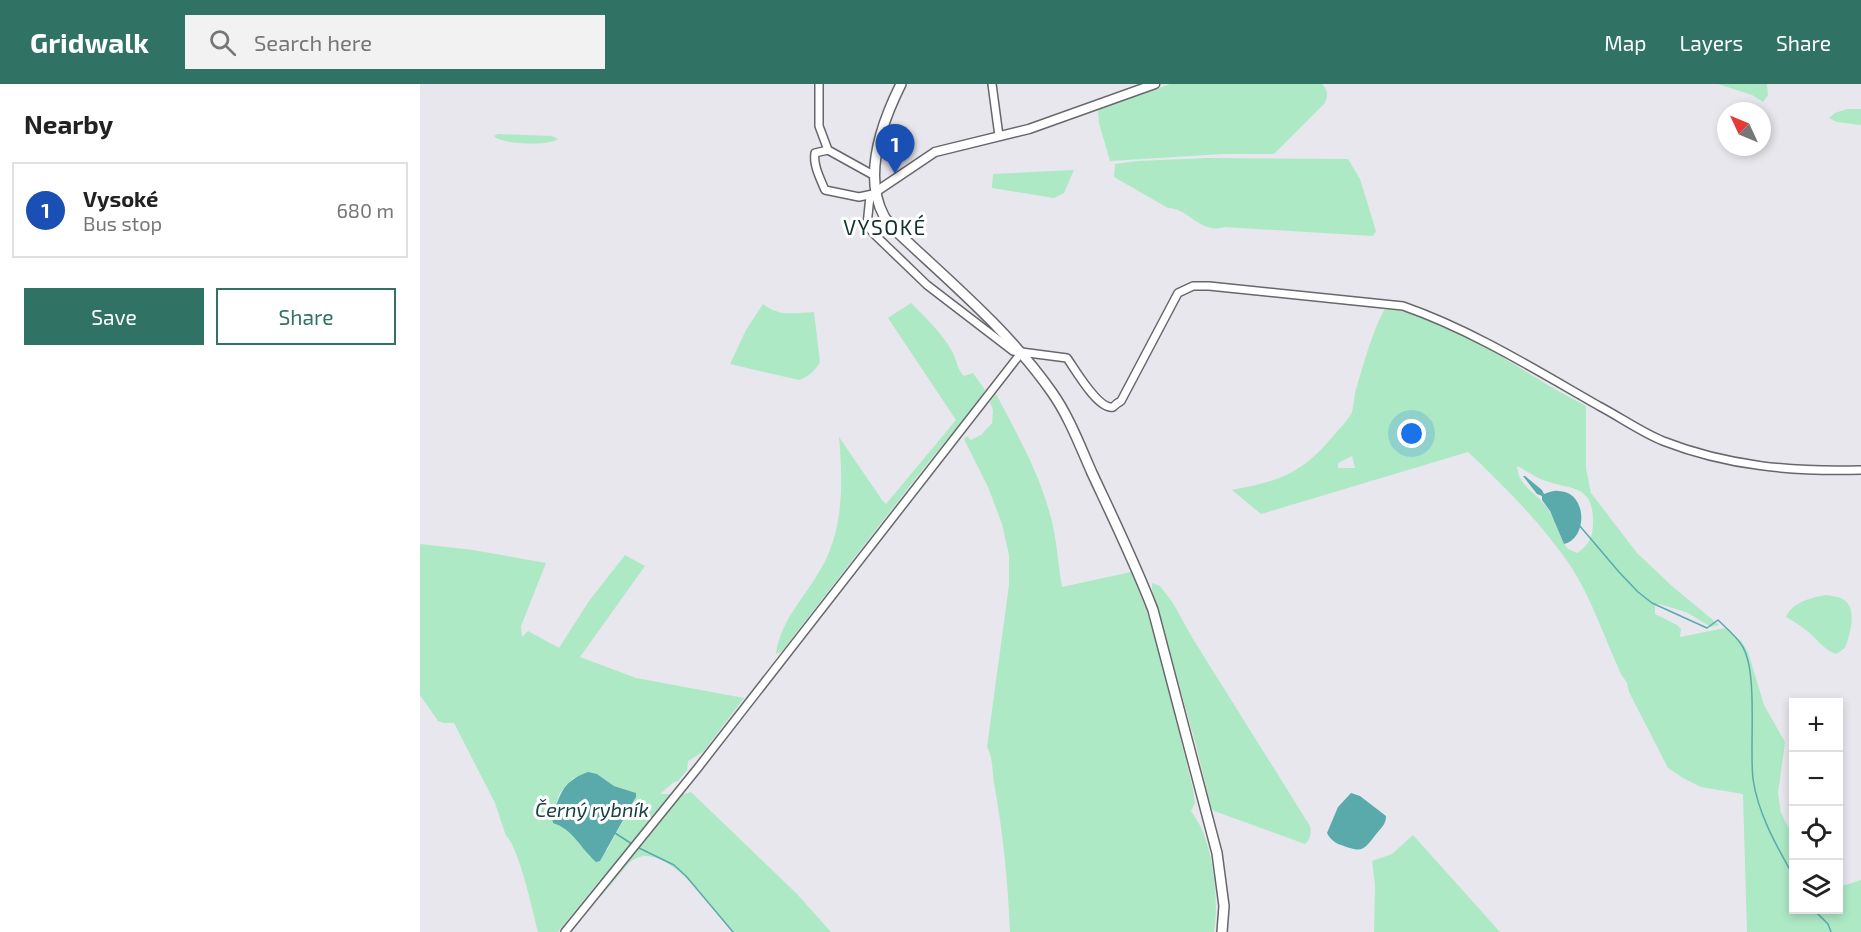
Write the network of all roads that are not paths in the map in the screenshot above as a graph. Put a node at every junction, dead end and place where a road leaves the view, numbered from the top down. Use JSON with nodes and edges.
{"nodes":[{"id":1,"x":819,"y":84,"type":"edge"},
{"id":2,"x":901,"y":84,"type":"edge"},
{"id":3,"x":992,"y":84,"type":"edge"},
{"id":4,"x":1155,"y":84,"type":"edge"},
{"id":5,"x":999,"y":136,"type":"junction"},
{"id":6,"x":828,"y":150,"type":"junction"},
{"id":7,"x":875,"y":176,"type":"junction"},
{"id":8,"x":874,"y":194,"type":"junction"},
{"id":9,"x":1021,"y":353,"type":"junction"},
{"id":10,"x":1861,"y":470,"type":"edge"},
{"id":11,"x":565,"y":932,"type":"edge"},
{"id":12,"x":1222,"y":932,"type":"edge"}],
"edges":[{"from":1,"to":6,"type":"street"},
{"from":2,"to":7,"type":"main road"},
{"from":3,"to":5,"type":"street"},
{"from":4,"to":5,"type":"street"},
{"from":5,"to":8,"type":"street"},
{"from":6,"to":7,"type":"street"},
{"from":6,"to":8,"type":"street"},
{"from":7,"to":8,"type":"main road"},
{"from":8,"to":9,"type":"main road"},
{"from":8,"to":9,"type":"street"},
{"from":9,"to":10,"type":"street"},
{"from":9,"to":11,"type":"street"},
{"from":9,"to":12,"type":"main road"}]}
